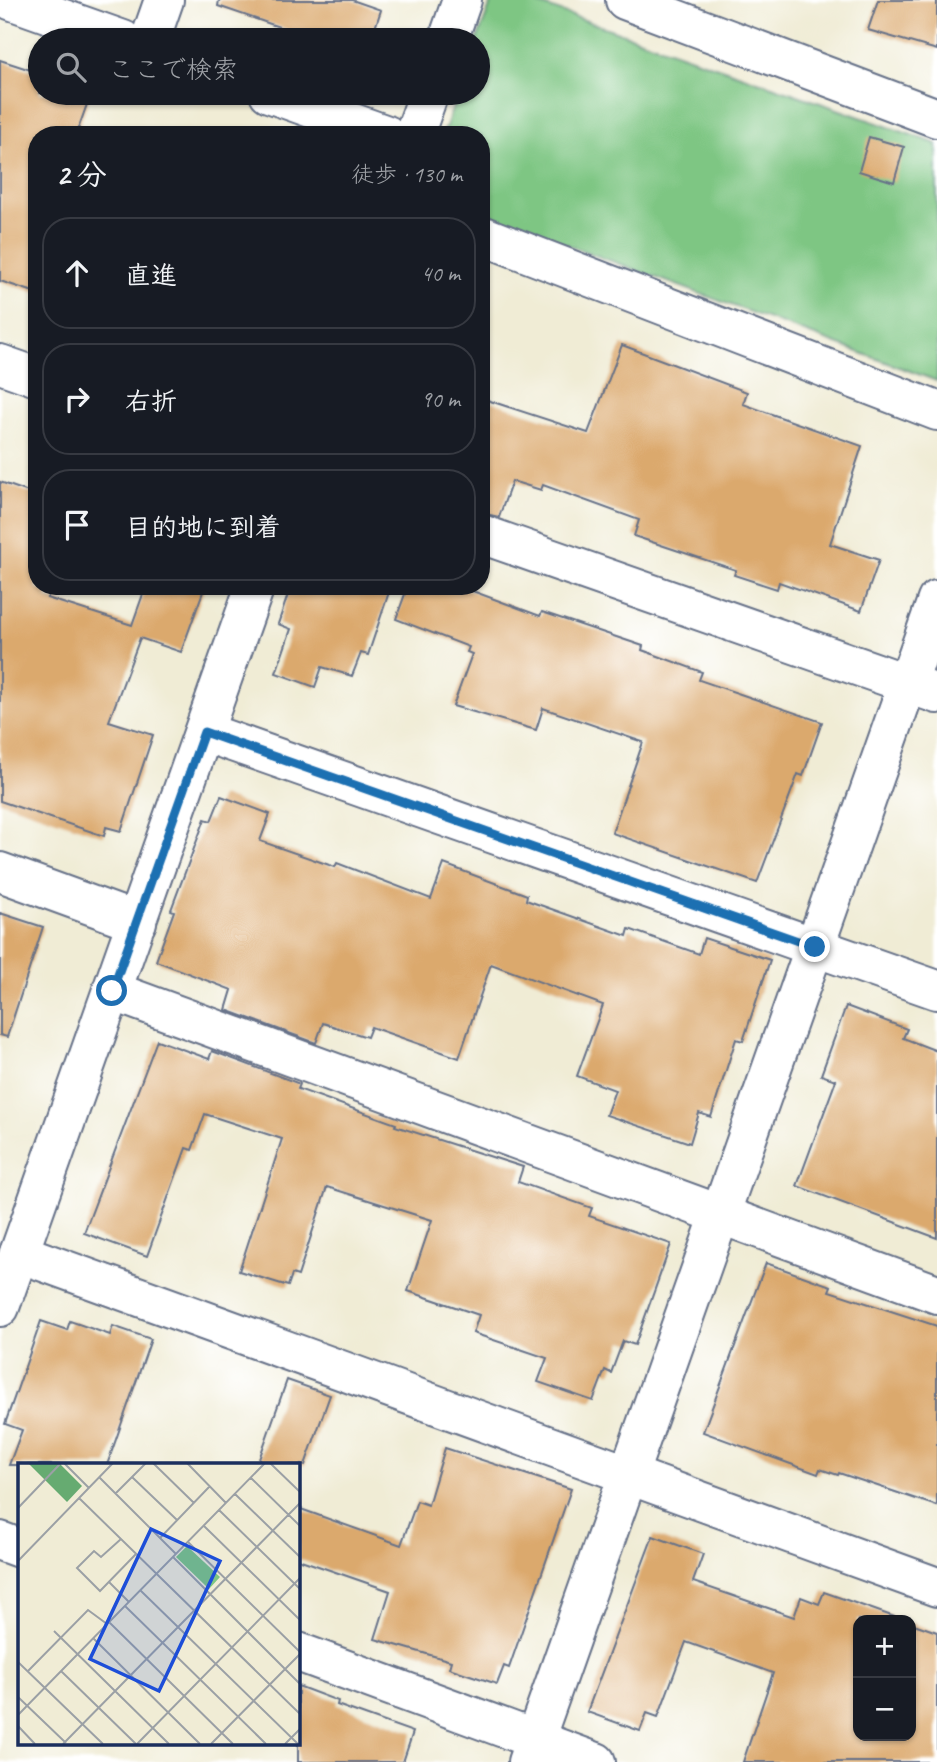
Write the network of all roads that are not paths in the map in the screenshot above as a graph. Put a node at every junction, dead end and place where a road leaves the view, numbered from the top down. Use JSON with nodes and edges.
{"nodes":[{"id":1,"x":10,"y":0,"type":"edge"},
{"id":2,"x":164,"y":0,"type":"edge"},
{"id":3,"x":462,"y":0,"type":"edge"},
{"id":4,"x":625,"y":0,"type":"edge"},
{"id":5,"x":89,"y":28,"type":"edge"},
{"id":6,"x":154,"y":28,"type":"edge"},
{"id":7,"x":452,"y":28,"type":"edge"},
{"id":8,"x":303,"y":105,"type":"edge"},
{"id":9,"x":425,"y":105,"type":"edge"},
{"id":10,"x":937,"y":118,"type":"edge"},
{"id":11,"x":362,"y":126,"type":"edge"},
{"id":12,"x":417,"y":126,"type":"edge"},
{"id":13,"x":490,"y":238,"type":"edge"},
{"id":14,"x":0,"y":364,"type":"edge"},
{"id":15,"x":28,"y":374,"type":"edge"},
{"id":16,"x":937,"y":411,"type":"edge"},
{"id":17,"x":490,"y":537,"type":"edge"},
{"id":18,"x":252,"y":595,"type":"edge"},
{"id":19,"x":937,"y":600,"type":"edge"},
{"id":20,"x":922,"y":689,"type":"edge"},
{"id":21,"x":204,"y":732,"type":"junction"},
{"id":22,"x":0,"y":872,"type":"edge"},
{"id":23,"x":137,"y":922,"type":"junction"},
{"id":24,"x":815,"y":947,"type":"junction"},
{"id":25,"x":937,"y":990,"type":"edge"},
{"id":26,"x":112,"y":991,"type":"junction"},
{"id":27,"x":720,"y":1216,"type":"junction"},
{"id":28,"x":7,"y":1280,"type":"edge"},
{"id":29,"x":937,"y":1294,"type":"edge"},
{"id":30,"x":628,"y":1475,"type":"junction"},
{"id":31,"x":0,"y":1541,"type":"edge"},
{"id":32,"x":18,"y":1548,"type":"edge"},
{"id":33,"x":937,"y":1587,"type":"edge"},
{"id":34,"x":299,"y":1652,"type":"edge"},
{"id":35,"x":531,"y":1751,"type":"edge"},
{"id":36,"x":596,"y":1762,"type":"edge"}],
"edges":[{"from":1,"to":5,"type":"street"},
{"from":2,"to":6,"type":"street"},
{"from":3,"to":7,"type":"street"},
{"from":4,"to":10,"type":"street"},
{"from":8,"to":11,"type":"street"},
{"from":9,"to":12,"type":"street"},
{"from":13,"to":16,"type":"street"},
{"from":14,"to":15,"type":"street"},
{"from":17,"to":20,"type":"street"},
{"from":18,"to":21,"type":"street"},
{"from":19,"to":20,"type":"street"},
{"from":20,"to":24,"type":"street"},
{"from":21,"to":23,"type":"street"},
{"from":21,"to":24,"type":"street"},
{"from":22,"to":23,"type":"street"},
{"from":23,"to":26,"type":"street"},
{"from":24,"to":25,"type":"street"},
{"from":24,"to":27,"type":"street"},
{"from":26,"to":27,"type":"street"},
{"from":26,"to":28,"type":"street"},
{"from":27,"to":29,"type":"street"},
{"from":27,"to":30,"type":"street"},
{"from":28,"to":30,"type":"street"},
{"from":30,"to":33,"type":"street"},
{"from":30,"to":35,"type":"street"},
{"from":31,"to":32,"type":"street"},
{"from":34,"to":35,"type":"street"},
{"from":35,"to":36,"type":"street"}]}
